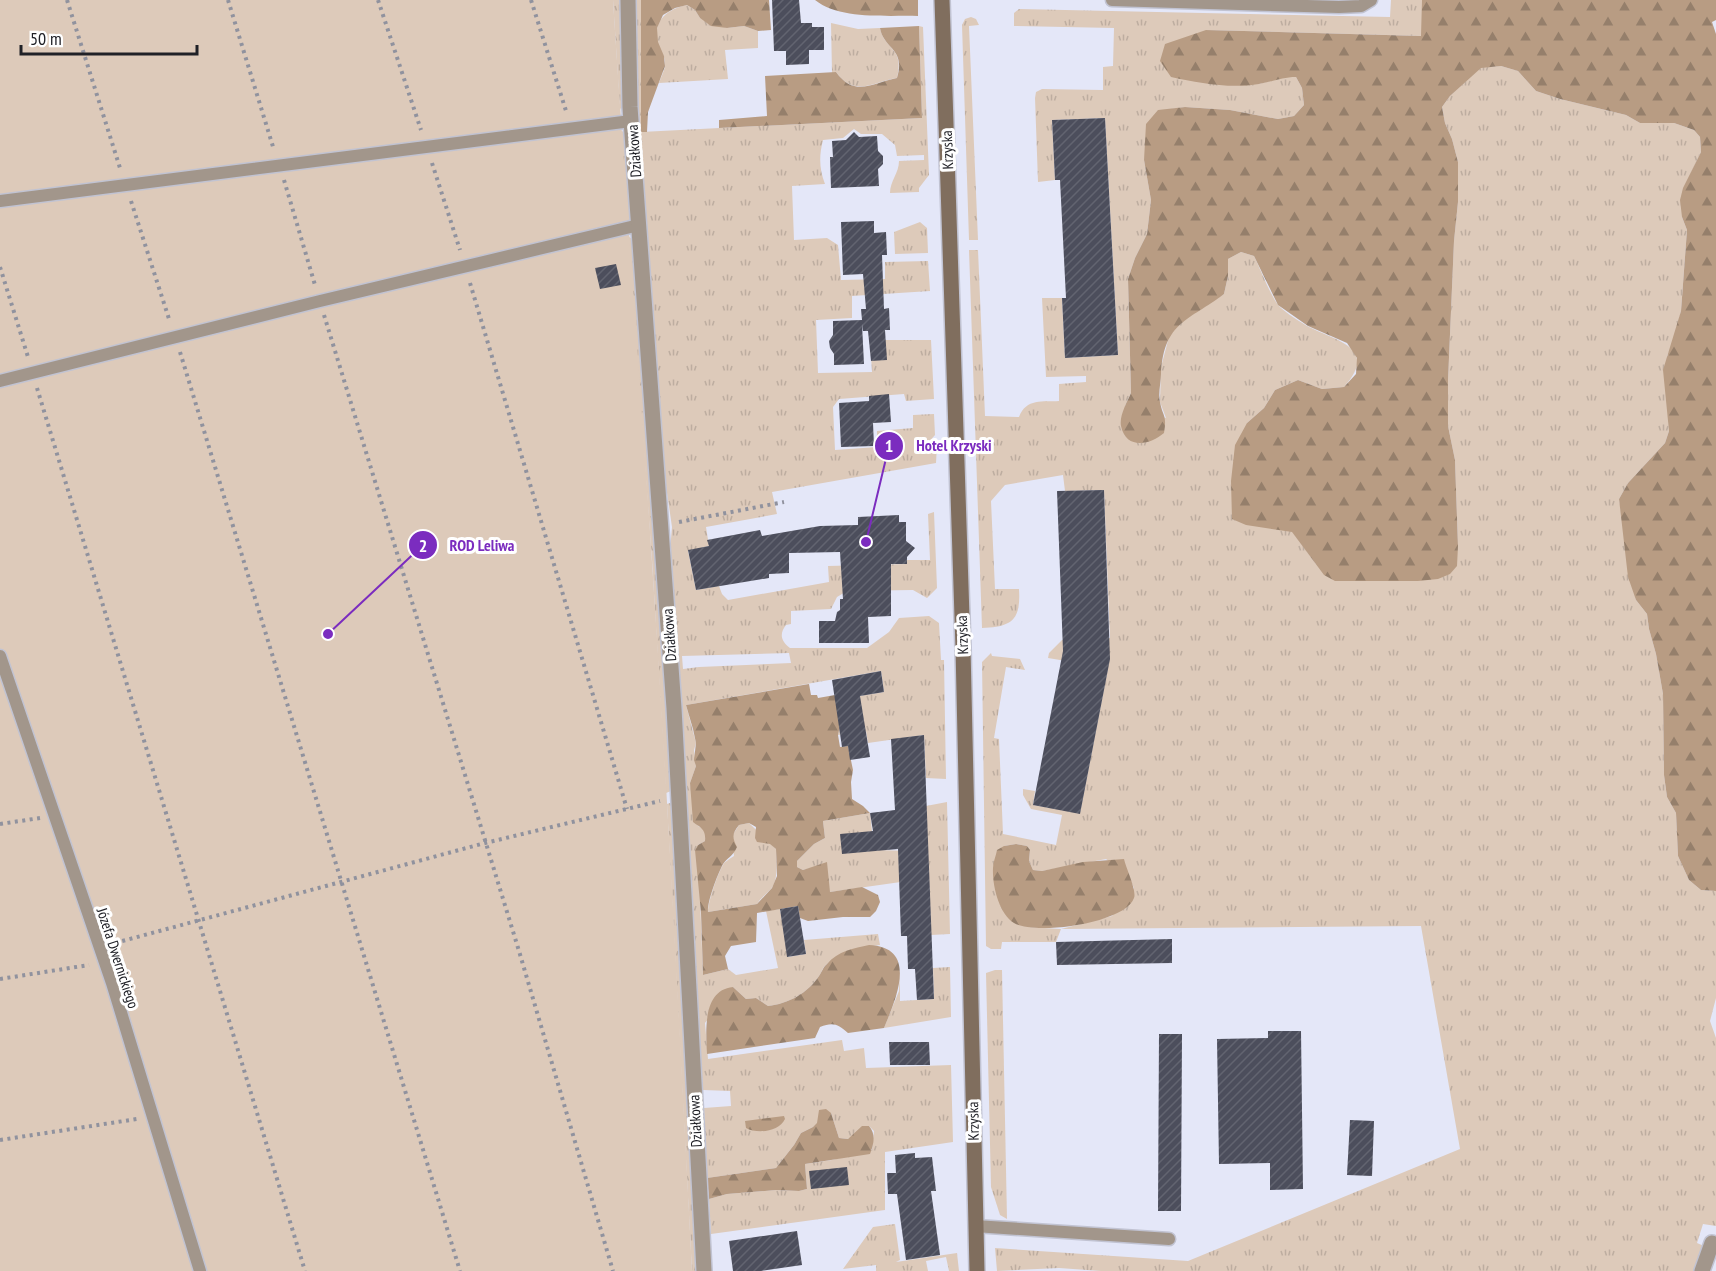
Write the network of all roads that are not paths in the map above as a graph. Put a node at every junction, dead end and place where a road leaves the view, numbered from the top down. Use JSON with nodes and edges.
{"nodes":[{"id":1,"x":628,"y":0,"type":"edge"},
{"id":2,"x":942,"y":0,"type":"edge"},
{"id":3,"x":1112,"y":0,"type":"edge"},
{"id":4,"x":1371,"y":0,"type":"edge"},
{"id":5,"x":631,"y":121,"type":"junction"},
{"id":6,"x":0,"y":201,"type":"edge"},
{"id":7,"x":639,"y":225,"type":"junction"},
{"id":8,"x":0,"y":381,"type":"edge"},
{"id":9,"x":0,"y":656,"type":"edge"},
{"id":10,"x":975,"y":1226,"type":"junction"},
{"id":11,"x":1169,"y":1239,"type":"dead end"},
{"id":12,"x":1712,"y":1243,"type":"dead end"},
{"id":13,"x":200,"y":1271,"type":"edge"},
{"id":14,"x":704,"y":1271,"type":"edge"},
{"id":15,"x":977,"y":1271,"type":"edge"},
{"id":16,"x":1702,"y":1271,"type":"edge"}],
"edges":[{"from":1,"to":5,"type":"street","name":"Działkowa"},
{"from":2,"to":10,"type":"street","name":"Krzyska"},
{"from":3,"to":4,"type":"lane"},
{"from":5,"to":6,"type":"lane"},
{"from":5,"to":7,"type":"street","name":"Działkowa"},
{"from":7,"to":8,"type":"lane"},
{"from":7,"to":14,"type":"street","name":"Działkowa"},
{"from":9,"to":13,"type":"lane","name":"Józefa Dwernickiego"},
{"from":10,"to":11,"type":"lane"},
{"from":10,"to":15,"type":"street","name":"Krzyska"},
{"from":12,"to":16,"type":"street"}]}
